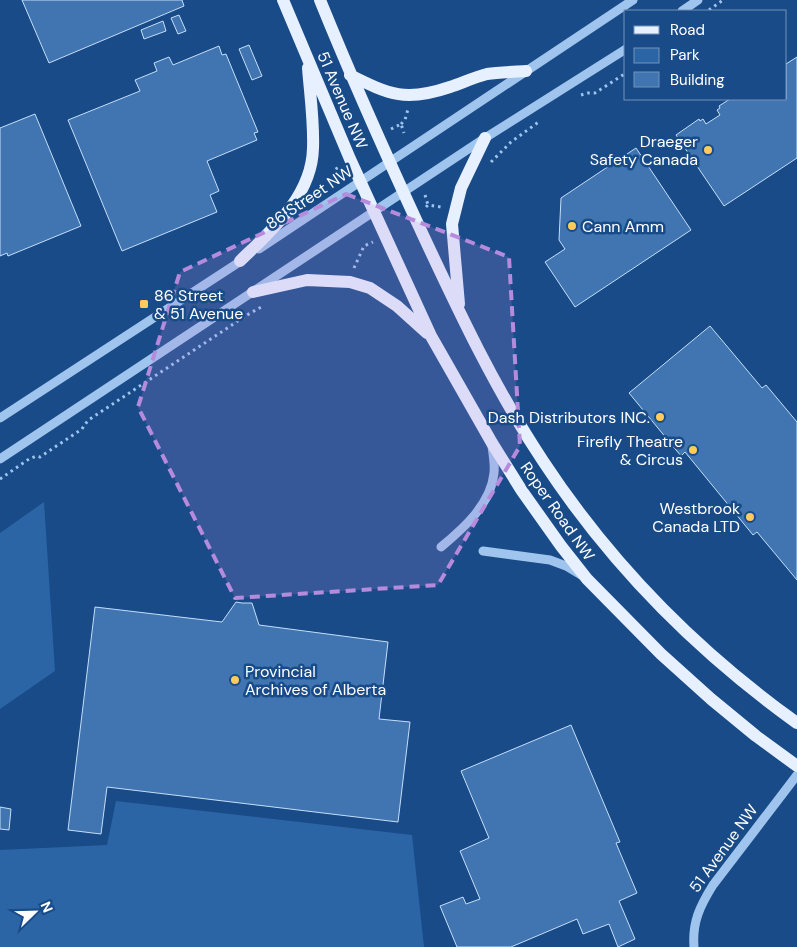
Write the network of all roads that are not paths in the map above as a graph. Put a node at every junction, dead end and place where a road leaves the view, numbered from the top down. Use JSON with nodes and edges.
{"nodes":[{"id":1,"x":283,"y":0,"type":"edge"},
{"id":2,"x":320,"y":0,"type":"edge"},
{"id":3,"x":633,"y":0,"type":"edge"},
{"id":4,"x":698,"y":0,"type":"edge"},
{"id":5,"x":683,"y":10,"type":"edge"},
{"id":6,"x":624,"y":50,"type":"edge"},
{"id":7,"x":307,"y":55,"type":"junction"},
{"id":8,"x":526,"y":72,"type":"junction"},
{"id":9,"x":350,"y":75,"type":"junction"},
{"id":10,"x":485,"y":138,"type":"junction"},
{"id":11,"x":389,"y":161,"type":"junction"},
{"id":12,"x":361,"y":181,"type":"junction"},
{"id":13,"x":403,"y":192,"type":"junction"},
{"id":14,"x":374,"y":212,"type":"junction"},
{"id":15,"x":240,"y":261,"type":"junction"},
{"id":16,"x":253,"y":292,"type":"junction"},
{"id":17,"x":460,"y":314,"type":"junction"},
{"id":18,"x":431,"y":336,"type":"junction"},
{"id":19,"x":0,"y":418,"type":"edge"},
{"id":20,"x":492,"y":443,"type":"junction"},
{"id":21,"x":0,"y":459,"type":"edge"},
{"id":22,"x":441,"y":547,"type":"dead end"},
{"id":23,"x":483,"y":551,"type":"dead end"},
{"id":24,"x":587,"y":579,"type":"junction"},
{"id":25,"x":797,"y":723,"type":"edge"},
{"id":26,"x":797,"y":766,"type":"edge"},
{"id":27,"x":797,"y":775,"type":"edge"},
{"id":28,"x":694,"y":947,"type":"edge"}],
"edges":[{"from":1,"to":7,"type":"main road","name":"51 Avenue NW"},
{"from":2,"to":9,"type":"main road","name":"51 Avenue NW"},
{"from":3,"to":8,"type":"street","name":"86 Street NW"},
{"from":4,"to":5,"type":"street"},
{"from":6,"to":10,"type":"street"},
{"from":7,"to":12,"type":"main road","name":"51 Avenue NW"},
{"from":7,"to":15,"type":"main road"},
{"from":8,"to":9,"type":"main road"},
{"from":8,"to":11,"type":"street","name":"86 Street NW"},
{"from":9,"to":11,"type":"main road","name":"51 Avenue NW"},
{"from":10,"to":13,"type":"street"},
{"from":10,"to":17,"type":"main road"},
{"from":11,"to":12,"type":"street","name":"86 Street NW"},
{"from":11,"to":13,"type":"main road","name":"Roper Road NW"},
{"from":12,"to":14,"type":"main road","name":"51 Avenue NW"},
{"from":12,"to":15,"type":"street","name":"86 Street NW"},
{"from":13,"to":14,"type":"street"},
{"from":13,"to":17,"type":"main road","name":"Roper Road NW"},
{"from":14,"to":16,"type":"street"},
{"from":14,"to":18,"type":"main road","name":"Roper Road NW"},
{"from":15,"to":19,"type":"street","name":"86 Street NW"},
{"from":16,"to":18,"type":"main road"},
{"from":16,"to":21,"type":"street"},
{"from":17,"to":25,"type":"main road","name":"Roper Road NW"},
{"from":18,"to":20,"type":"main road","name":"Roper Road NW"},
{"from":20,"to":22,"type":"street"},
{"from":20,"to":24,"type":"main road","name":"Roper Road NW"},
{"from":23,"to":24,"type":"street"},
{"from":24,"to":26,"type":"main road","name":"Roper Road NW"},
{"from":27,"to":28,"type":"street","name":"51 Avenue NW"}]}
